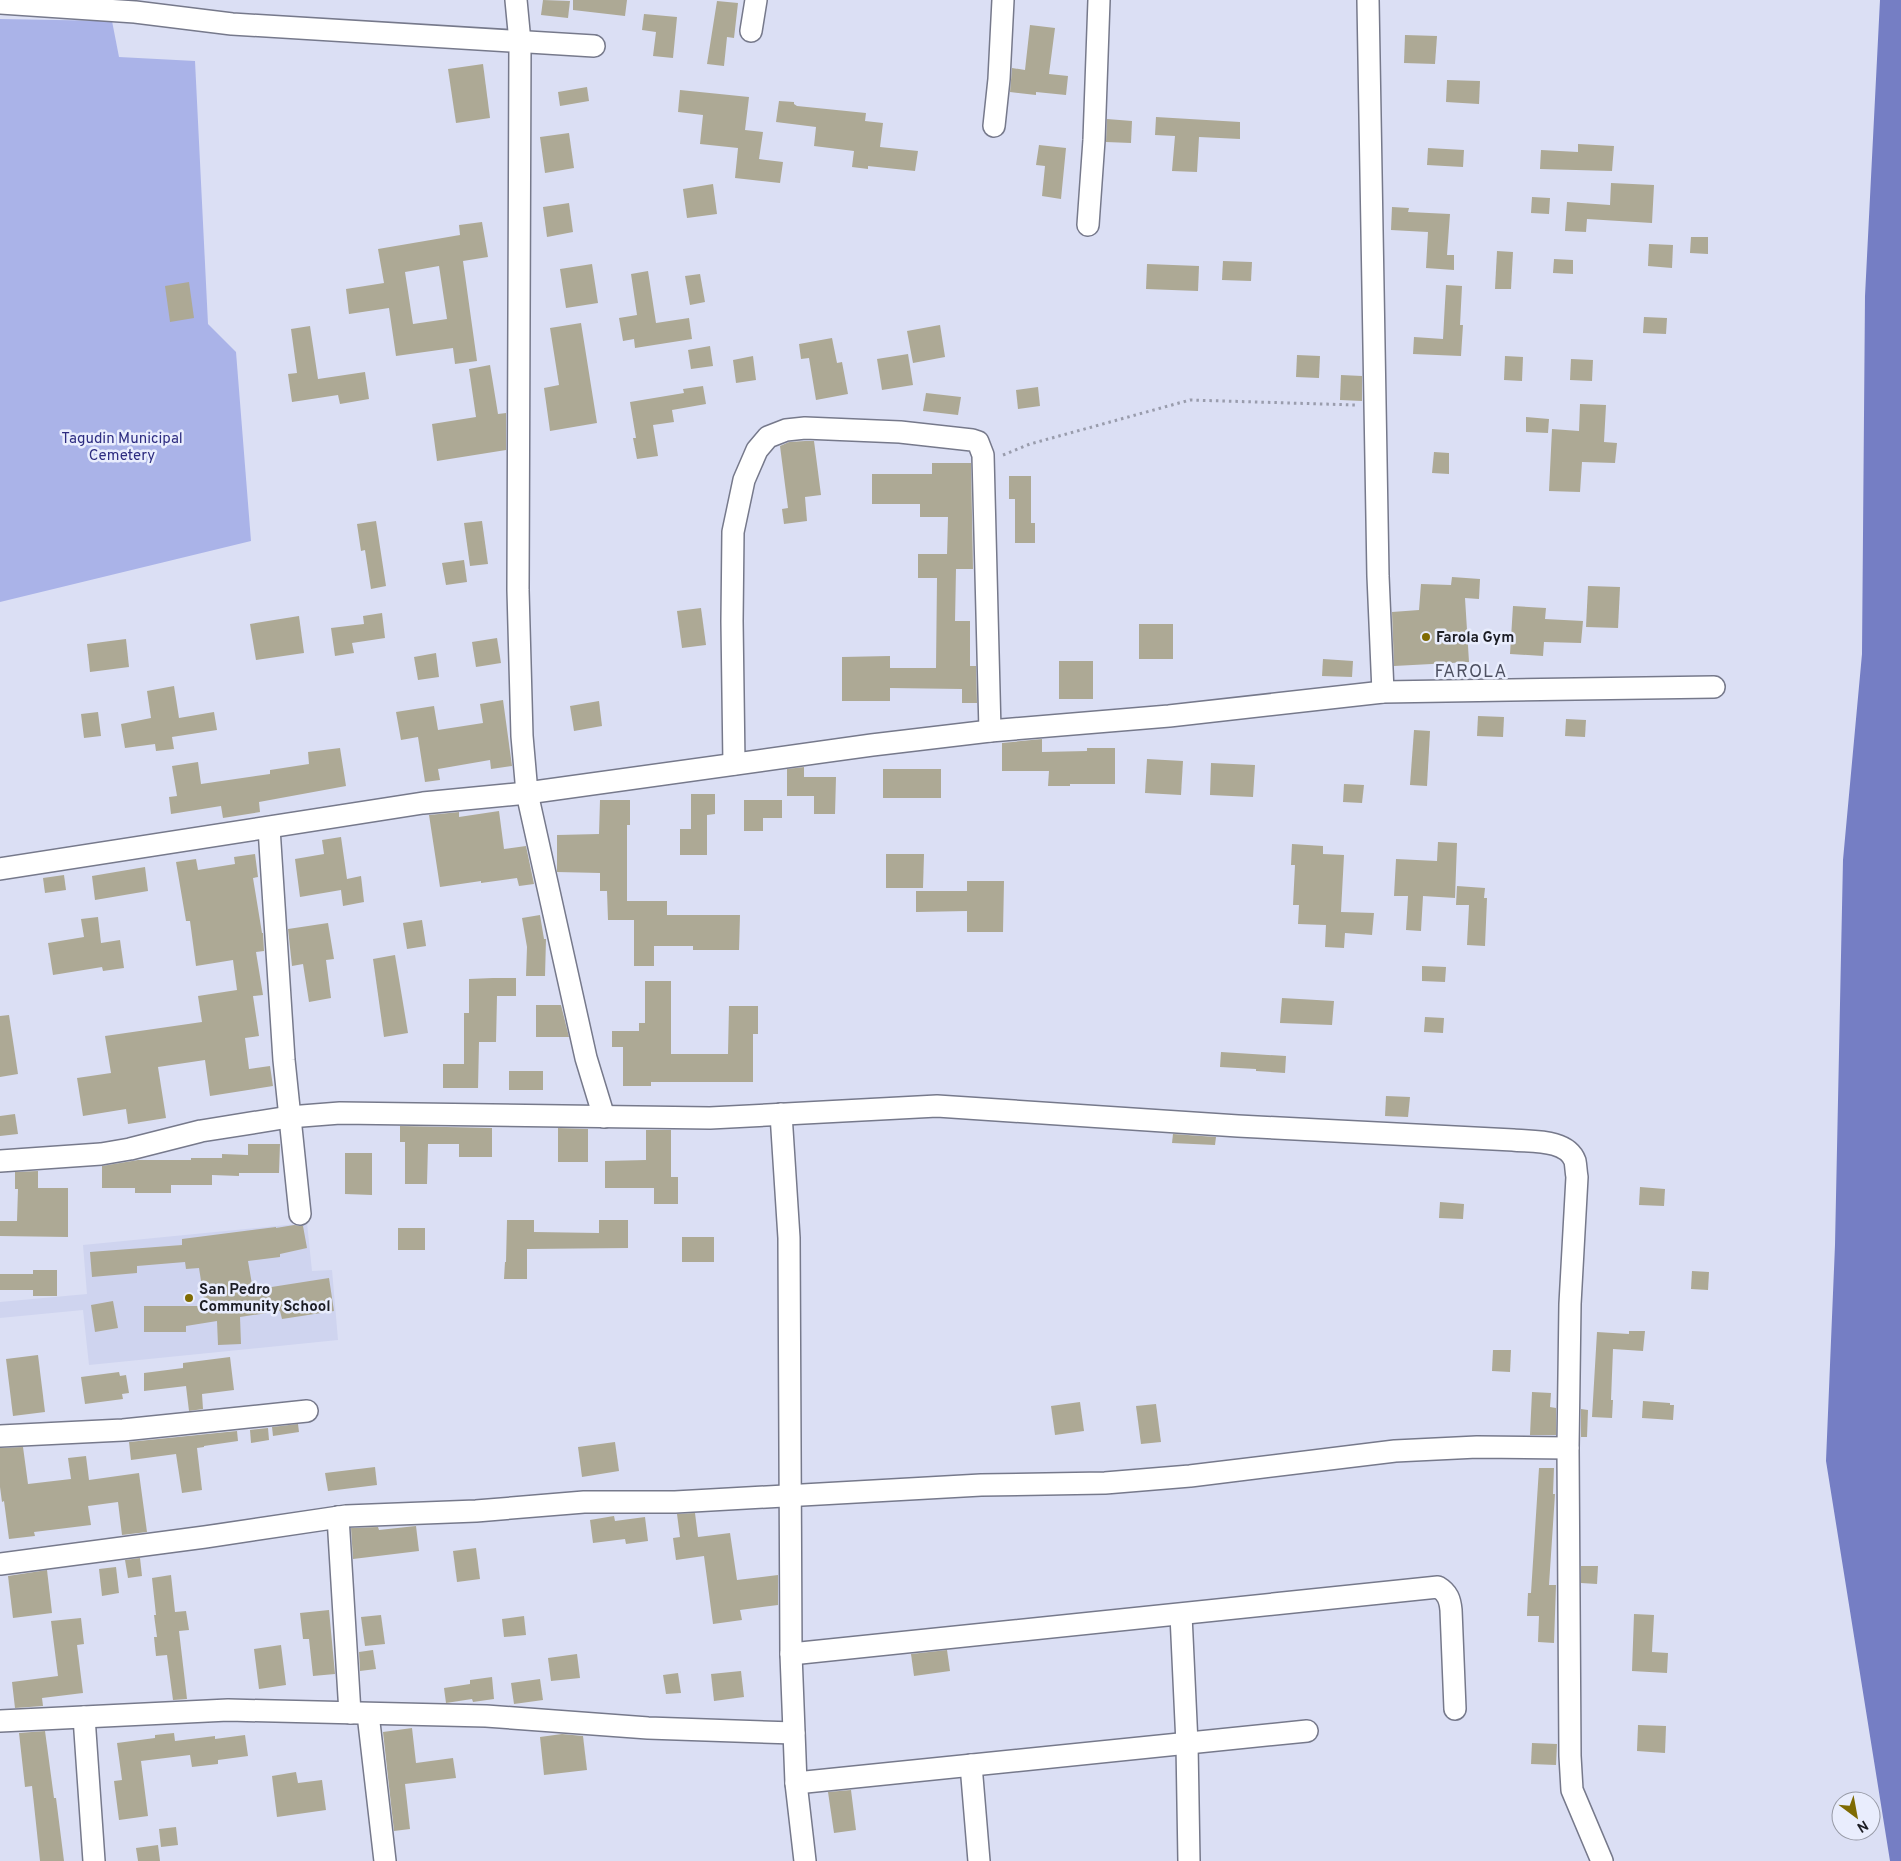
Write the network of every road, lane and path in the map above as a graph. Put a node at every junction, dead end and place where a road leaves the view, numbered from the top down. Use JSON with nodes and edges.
{"nodes":[{"id":1,"x":516,"y":0,"type":"edge"},
{"id":2,"x":756,"y":0,"type":"edge"},
{"id":3,"x":1004,"y":0,"type":"edge"},
{"id":4,"x":1099,"y":0,"type":"edge"},
{"id":5,"x":1368,"y":0,"type":"edge"},
{"id":6,"x":0,"y":3,"type":"edge"},
{"id":7,"x":135,"y":6,"type":"edge"},
{"id":8,"x":751,"y":31,"type":"dead end"},
{"id":9,"x":520,"y":42,"type":"junction"},
{"id":10,"x":594,"y":46,"type":"dead end"},
{"id":11,"x":994,"y":126,"type":"dead end"},
{"id":12,"x":1088,"y":225,"type":"dead end"},
{"id":13,"x":1375,"y":406,"type":"junction"},
{"id":14,"x":983,"y":462,"type":"junction"},
{"id":15,"x":1714,"y":687,"type":"dead end"},
{"id":16,"x":1383,"y":692,"type":"junction"},
{"id":17,"x":990,"y":731,"type":"junction"},
{"id":18,"x":734,"y":764,"type":"junction"},
{"id":19,"x":527,"y":793,"type":"junction"},
{"id":20,"x":269,"y":828,"type":"junction"},
{"id":21,"x":0,"y":869,"type":"edge"},
{"id":22,"x":781,"y":1114,"type":"junction"},
{"id":23,"x":289,"y":1117,"type":"junction"},
{"id":24,"x":604,"y":1117,"type":"junction"},
{"id":25,"x":0,"y":1162,"type":"edge"},
{"id":26,"x":300,"y":1214,"type":"dead end"},
{"id":27,"x":307,"y":1411,"type":"dead end"},
{"id":28,"x":0,"y":1436,"type":"edge"},
{"id":29,"x":1568,"y":1448,"type":"junction"},
{"id":30,"x":789,"y":1495,"type":"junction"},
{"id":31,"x":338,"y":1517,"type":"junction"},
{"id":32,"x":0,"y":1564,"type":"edge"},
{"id":33,"x":1181,"y":1615,"type":"junction"},
{"id":34,"x":791,"y":1654,"type":"junction"},
{"id":35,"x":1455,"y":1709,"type":"dead end"},
{"id":36,"x":359,"y":1713,"type":"junction"},
{"id":37,"x":84,"y":1717,"type":"junction"},
{"id":38,"x":0,"y":1722,"type":"edge"},
{"id":39,"x":1307,"y":1731,"type":"dead end"},
{"id":40,"x":794,"y":1733,"type":"junction"},
{"id":41,"x":1187,"y":1744,"type":"junction"},
{"id":42,"x":971,"y":1765,"type":"junction"},
{"id":43,"x":796,"y":1782,"type":"junction"},
{"id":44,"x":94,"y":1861,"type":"edge"},
{"id":45,"x":385,"y":1861,"type":"edge"},
{"id":46,"x":805,"y":1861,"type":"edge"},
{"id":47,"x":979,"y":1861,"type":"edge"},
{"id":48,"x":1188,"y":1861,"type":"edge"},
{"id":49,"x":1602,"y":1861,"type":"edge"}],
"edges":[{"from":1,"to":9,"type":"street"},
{"from":2,"to":8,"type":"street"},
{"from":3,"to":11,"type":"street"},
{"from":4,"to":12,"type":"street"},
{"from":5,"to":13,"type":"street"},
{"from":6,"to":7,"type":"street"},
{"from":7,"to":9,"type":"street"},
{"from":9,"to":10,"type":"street"},
{"from":9,"to":19,"type":"street"},
{"from":13,"to":14,"type":"path"},
{"from":13,"to":16,"type":"street"},
{"from":14,"to":17,"type":"street"},
{"from":14,"to":18,"type":"street"},
{"from":15,"to":16,"type":"street"},
{"from":16,"to":17,"type":"street"},
{"from":17,"to":18,"type":"street"},
{"from":18,"to":19,"type":"street"},
{"from":19,"to":20,"type":"street"},
{"from":19,"to":24,"type":"street"},
{"from":20,"to":21,"type":"street"},
{"from":20,"to":23,"type":"street"},
{"from":22,"to":24,"type":"street"},
{"from":22,"to":29,"type":"street"},
{"from":22,"to":30,"type":"street"},
{"from":23,"to":24,"type":"street"},
{"from":23,"to":25,"type":"street"},
{"from":23,"to":26,"type":"street"},
{"from":27,"to":28,"type":"street"},
{"from":29,"to":30,"type":"street"},
{"from":29,"to":49,"type":"street"},
{"from":30,"to":31,"type":"street"},
{"from":30,"to":34,"type":"street"},
{"from":31,"to":32,"type":"street"},
{"from":31,"to":36,"type":"street"},
{"from":33,"to":34,"type":"street"},
{"from":33,"to":35,"type":"street"},
{"from":33,"to":41,"type":"street"},
{"from":34,"to":40,"type":"street"},
{"from":36,"to":37,"type":"street"},
{"from":36,"to":40,"type":"street"},
{"from":36,"to":45,"type":"street"},
{"from":37,"to":38,"type":"street"},
{"from":37,"to":44,"type":"street"},
{"from":39,"to":41,"type":"street"},
{"from":40,"to":43,"type":"street"},
{"from":41,"to":42,"type":"street"},
{"from":41,"to":48,"type":"street"},
{"from":42,"to":43,"type":"street"},
{"from":42,"to":47,"type":"street"},
{"from":43,"to":46,"type":"street"}]}
